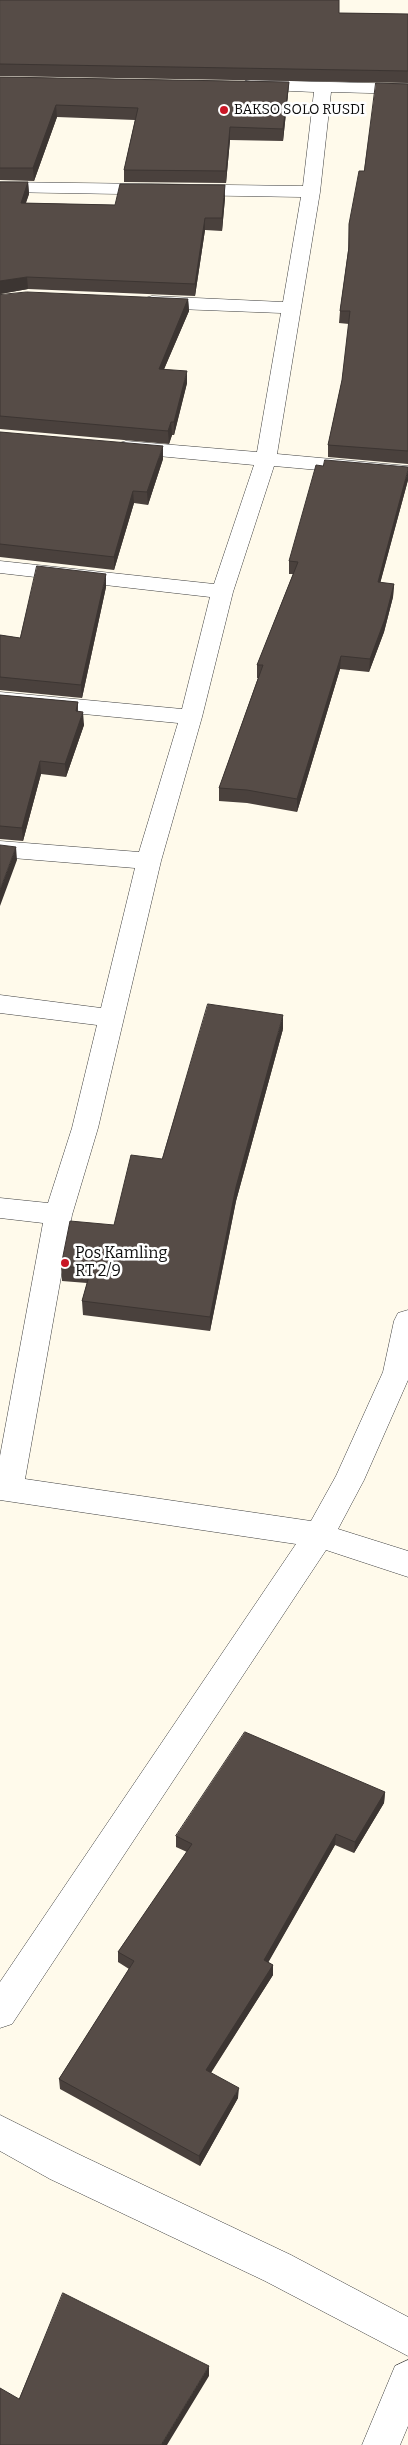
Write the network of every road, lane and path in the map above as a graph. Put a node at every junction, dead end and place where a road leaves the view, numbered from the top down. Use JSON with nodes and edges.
{"nodes":[{"id":1,"x":233,"y":85,"type":"edge"},
{"id":2,"x":323,"y":86,"type":"junction"},
{"id":3,"x":408,"y":90,"type":"edge"},
{"id":4,"x":0,"y":187,"type":"edge"},
{"id":5,"x":311,"y":192,"type":"junction"},
{"id":6,"x":136,"y":301,"type":"edge"},
{"id":7,"x":293,"y":308,"type":"junction"},
{"id":8,"x":108,"y":446,"type":"edge"},
{"id":9,"x":266,"y":459,"type":"junction"},
{"id":10,"x":408,"y":472,"type":"edge"},
{"id":11,"x":0,"y":567,"type":"edge"},
{"id":12,"x":222,"y":592,"type":"junction"},
{"id":13,"x":0,"y":699,"type":"edge"},
{"id":14,"x":192,"y":717,"type":"junction"},
{"id":15,"x":0,"y":849,"type":"edge"},
{"id":16,"x":149,"y":861,"type":"junction"},
{"id":17,"x":0,"y":1004,"type":"edge"},
{"id":18,"x":110,"y":1018,"type":"junction"},
{"id":19,"x":0,"y":1208,"type":"edge"},
{"id":20,"x":58,"y":1215,"type":"junction"},
{"id":21,"x":408,"y":1321,"type":"edge"},
{"id":22,"x":4,"y":1488,"type":"edge"},
{"id":23,"x":319,"y":1535,"type":"junction"},
{"id":24,"x":408,"y":1564,"type":"edge"},
{"id":25,"x":0,"y":2012,"type":"edge"},
{"id":26,"x":0,"y":2132,"type":"edge"},
{"id":27,"x":408,"y":2337,"type":"edge"},
{"id":28,"x":408,"y":2379,"type":"edge"},
{"id":29,"x":381,"y":2445,"type":"edge"}],
"edges":[{"from":1,"to":2,"type":"street"},
{"from":2,"to":3,"type":"street"},
{"from":2,"to":5,"type":"street"},
{"from":4,"to":5,"type":"street"},
{"from":5,"to":7,"type":"street"},
{"from":6,"to":7,"type":"street"},
{"from":7,"to":9,"type":"street"},
{"from":8,"to":9,"type":"street"},
{"from":9,"to":10,"type":"street"},
{"from":9,"to":12,"type":"street"},
{"from":11,"to":12,"type":"street"},
{"from":12,"to":14,"type":"street"},
{"from":13,"to":14,"type":"street"},
{"from":14,"to":16,"type":"street"},
{"from":15,"to":16,"type":"street"},
{"from":16,"to":18,"type":"street"},
{"from":17,"to":18,"type":"street"},
{"from":18,"to":20,"type":"street"},
{"from":19,"to":20,"type":"street"},
{"from":20,"to":22,"type":"street"},
{"from":21,"to":23,"type":"street"},
{"from":22,"to":23,"type":"street"},
{"from":23,"to":24,"type":"street"},
{"from":23,"to":25,"type":"street"},
{"from":26,"to":27,"type":"street"},
{"from":28,"to":29,"type":"street"}]}
